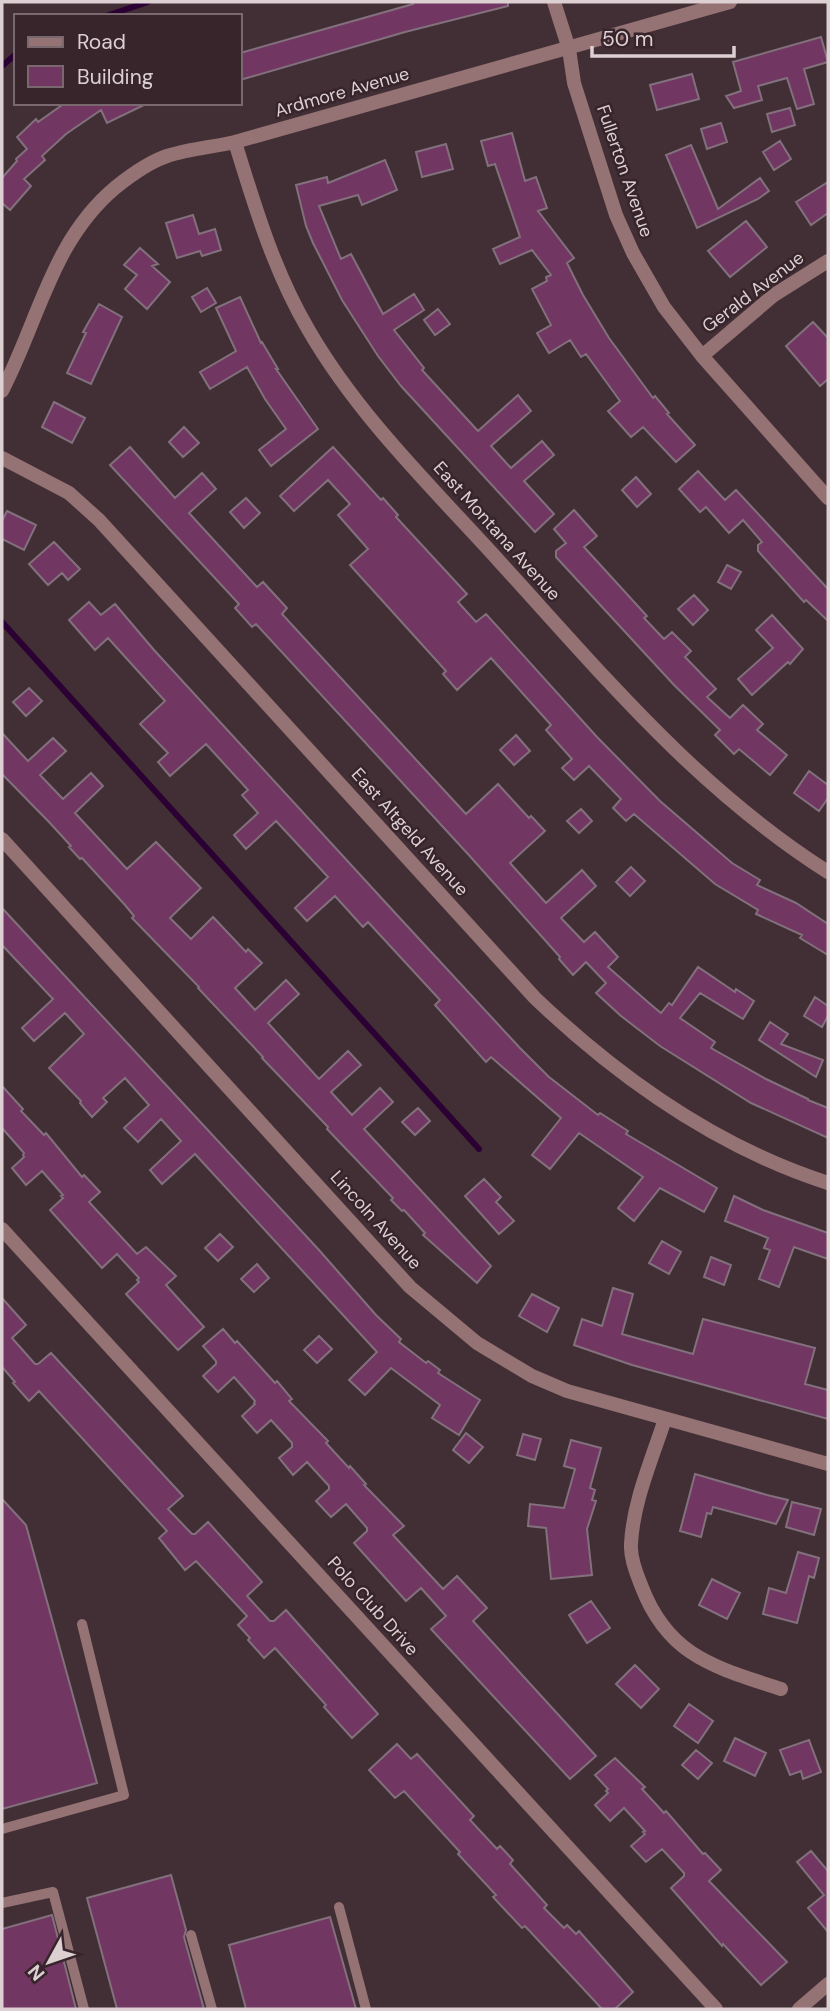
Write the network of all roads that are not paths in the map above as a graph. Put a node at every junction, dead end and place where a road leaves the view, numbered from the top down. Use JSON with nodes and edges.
{"nodes":[{"id":1,"x":554,"y":2,"type":"edge"},
{"id":2,"x":730,"y":2,"type":"edge"},
{"id":3,"x":569,"y":49,"type":"junction"},
{"id":4,"x":235,"y":142,"type":"junction"},
{"id":5,"x":828,"y":261,"type":"edge"},
{"id":6,"x":702,"y":356,"type":"junction"},
{"id":7,"x":2,"y":391,"type":"edge"},
{"id":8,"x":2,"y":458,"type":"edge"},
{"id":9,"x":828,"y":498,"type":"edge"},
{"id":10,"x":2,"y":839,"type":"edge"},
{"id":11,"x":828,"y":872,"type":"edge"},
{"id":12,"x":828,"y":1184,"type":"edge"},
{"id":13,"x":2,"y":1229,"type":"edge"},
{"id":14,"x":665,"y":1419,"type":"junction"},
{"id":15,"x":828,"y":1464,"type":"edge"},
{"id":16,"x":82,"y":1624,"type":"dead end"},
{"id":17,"x":781,"y":1689,"type":"dead end"},
{"id":18,"x":2,"y":1829,"type":"edge"},
{"id":19,"x":2,"y":1903,"type":"edge"},
{"id":20,"x":339,"y":1907,"type":"dead end"},
{"id":21,"x":191,"y":1935,"type":"dead end"},
{"id":22,"x":828,"y":1984,"type":"edge"},
{"id":23,"x":84,"y":2009,"type":"edge"},
{"id":24,"x":212,"y":2009,"type":"edge"},
{"id":25,"x":366,"y":2009,"type":"edge"},
{"id":26,"x":716,"y":2009,"type":"edge"},
{"id":27,"x":799,"y":2009,"type":"edge"}],
"edges":[{"from":1,"to":3,"type":"street","name":"Fullerton Avenue"},
{"from":2,"to":3,"type":"street","name":"Ardmore Avenue"},
{"from":3,"to":4,"type":"street","name":"Ardmore Avenue"},
{"from":3,"to":6,"type":"street","name":"Fullerton Avenue"},
{"from":4,"to":7,"type":"street","name":"Ardmore Avenue"},
{"from":4,"to":11,"type":"street","name":"East Montana Avenue"},
{"from":5,"to":6,"type":"street","name":"Gerald Avenue"},
{"from":6,"to":9,"type":"street","name":"Fullerton Avenue"},
{"from":8,"to":12,"type":"street","name":"East Altgeld Avenue"},
{"from":10,"to":14,"type":"street","name":"Lincoln Avenue"},
{"from":13,"to":26,"type":"street","name":"Polo Club Drive"},
{"from":14,"to":15,"type":"street","name":"Lincoln Avenue"},
{"from":14,"to":17,"type":"street"},
{"from":16,"to":18,"type":"lane"},
{"from":19,"to":23,"type":"lane"},
{"from":20,"to":25,"type":"lane"},
{"from":21,"to":24,"type":"lane"},
{"from":22,"to":27,"type":"street"}]}
